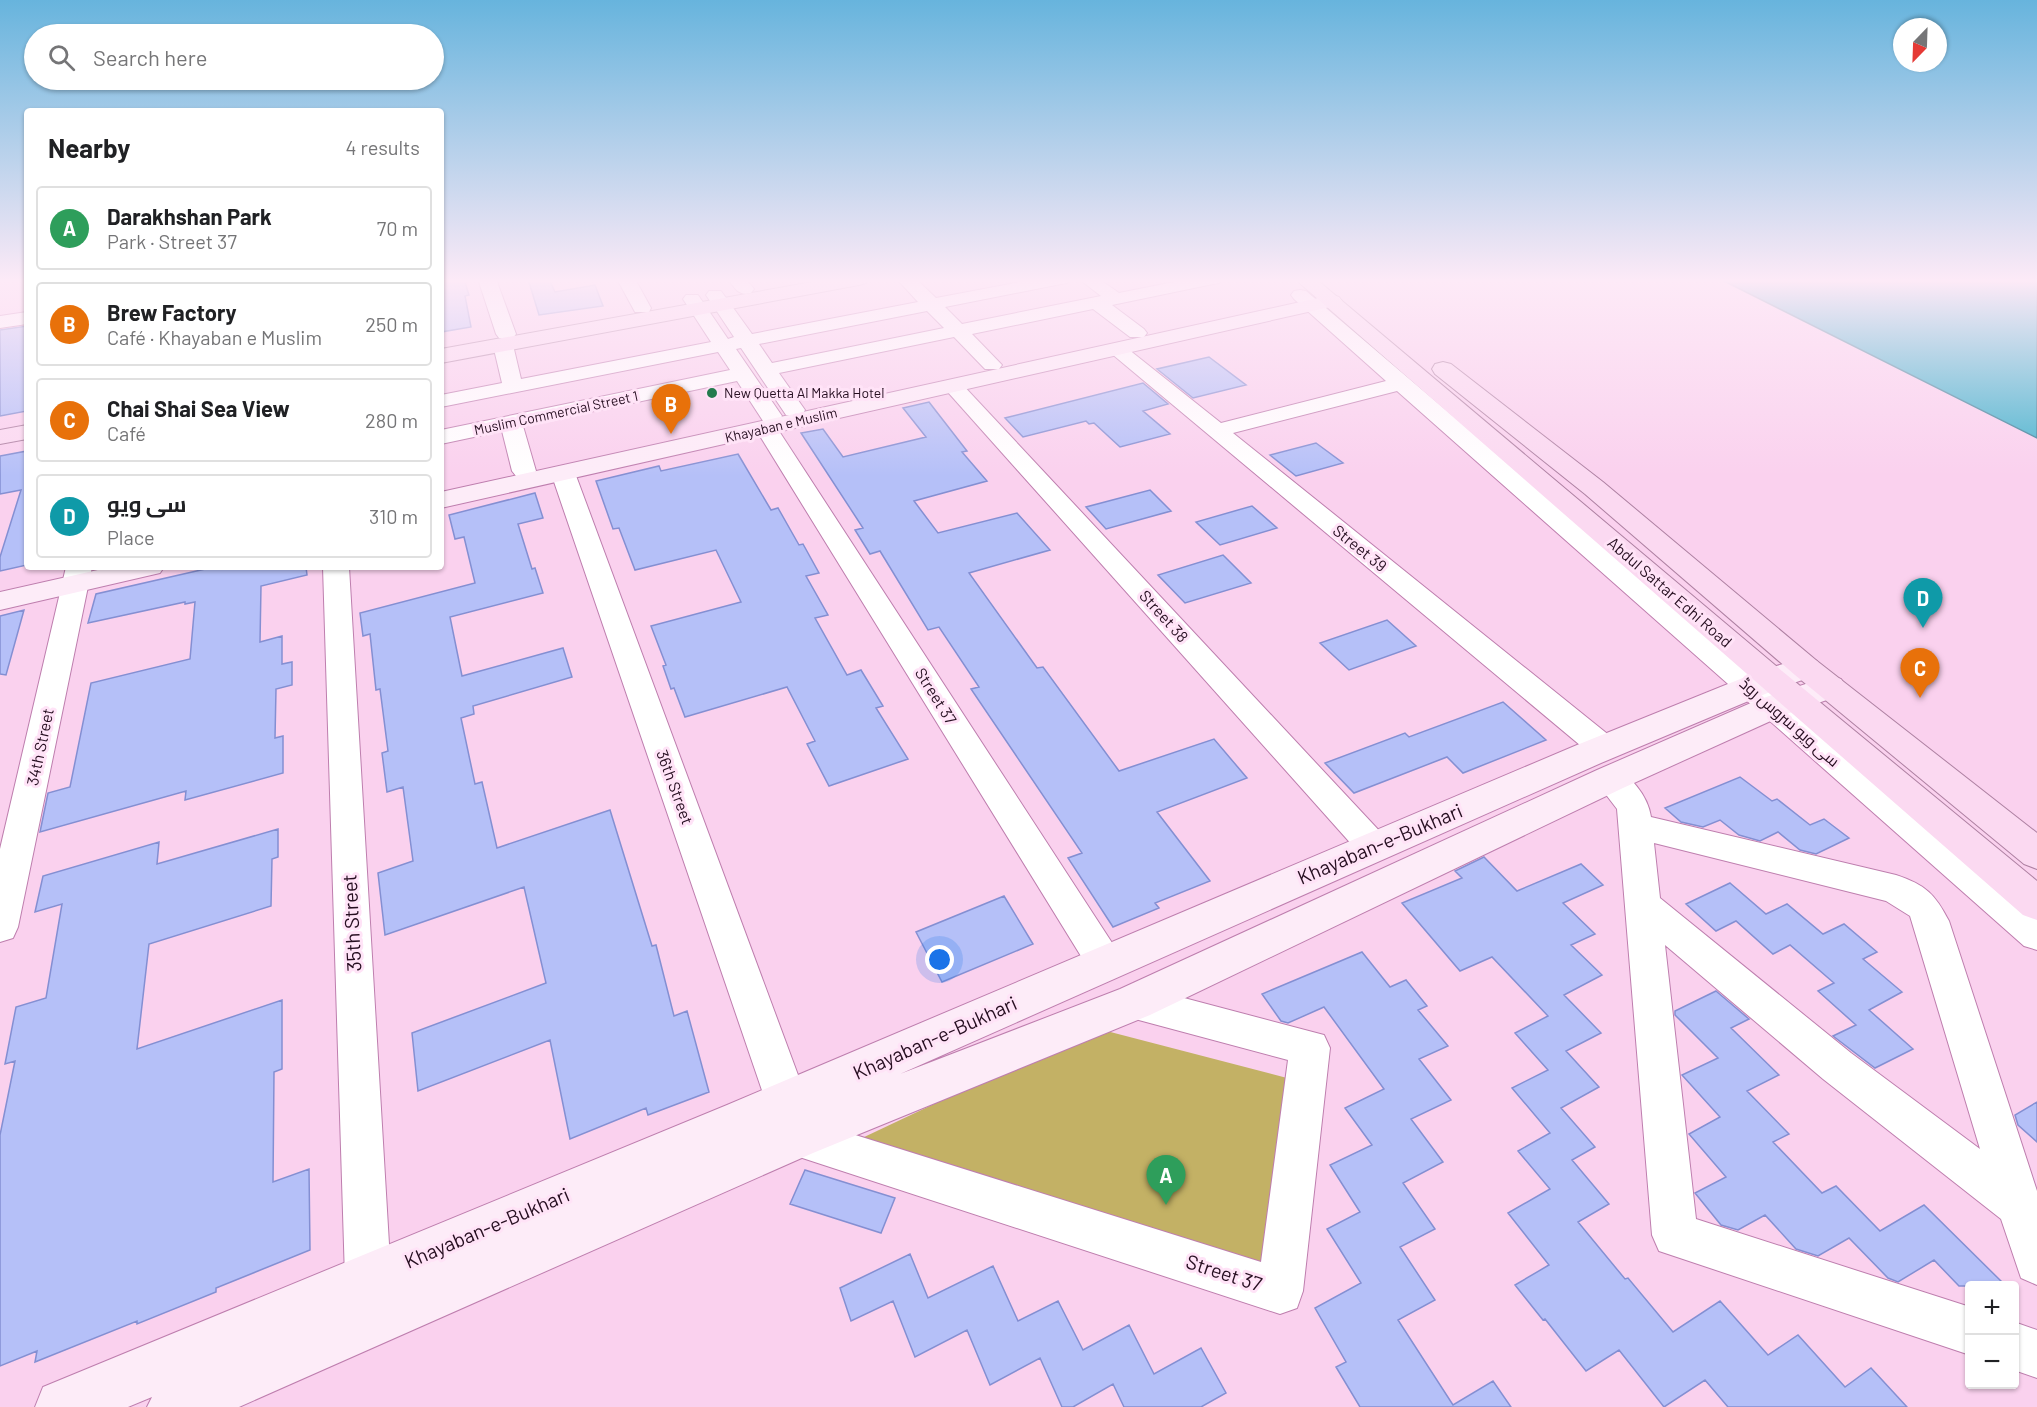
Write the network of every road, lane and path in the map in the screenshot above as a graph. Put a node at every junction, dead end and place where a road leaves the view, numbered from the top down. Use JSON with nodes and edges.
{"nodes":[{"id":1,"x":480,"y":345,"type":"edge"},
{"id":2,"x":511,"y":345,"type":"edge"},
{"id":3,"x":733,"y":345,"type":"edge"},
{"id":4,"x":750,"y":345,"type":"edge"},
{"id":5,"x":888,"y":345,"type":"edge"},
{"id":6,"x":973,"y":345,"type":"edge"},
{"id":7,"x":1084,"y":345,"type":"edge"},
{"id":8,"x":1128,"y":345,"type":"edge"},
{"id":9,"x":1366,"y":345,"type":"edge"},
{"id":10,"x":1377,"y":345,"type":"edge"},
{"id":11,"x":1392,"y":345,"type":"edge"},
{"id":12,"x":725,"y":346,"type":"junction"},
{"id":13,"x":1116,"y":348,"type":"junction"},
{"id":14,"x":444,"y":355,"type":"edge"},
{"id":15,"x":992,"y":365,"type":"junction"},
{"id":16,"x":765,"y":370,"type":"junction"},
{"id":17,"x":742,"y":374,"type":"junction"},
{"id":18,"x":1402,"y":383,"type":"junction"},
{"id":19,"x":953,"y":386,"type":"junction"},
{"id":20,"x":513,"y":387,"type":"junction"},
{"id":21,"x":899,"y":392,"type":"junction"},
{"id":22,"x":444,"y":400,"type":"edge"},
{"id":23,"x":794,"y":410,"type":"junction"},
{"id":24,"x":24,"y":420,"type":"edge"},
{"id":25,"x":769,"y":422,"type":"junction"},
{"id":26,"x":511,"y":423,"type":"junction"},
{"id":27,"x":0,"y":424,"type":"edge"},
{"id":28,"x":1217,"y":431,"type":"junction"},
{"id":29,"x":24,"y":433,"type":"edge"},
{"id":30,"x":0,"y":437,"type":"edge"},
{"id":31,"x":444,"y":437,"type":"edge"},
{"id":32,"x":679,"y":442,"type":"junction"},
{"id":33,"x":524,"y":471,"type":"junction"},
{"id":34,"x":563,"y":473,"type":"junction"},
{"id":35,"x":444,"y":487,"type":"edge"},
{"id":36,"x":444,"y":499,"type":"edge"},
{"id":37,"x":109,"y":570,"type":"edge"},
{"id":38,"x":336,"y":570,"type":"edge"},
{"id":39,"x":82,"y":572,"type":"edge"},
{"id":40,"x":0,"y":587,"type":"edge"},
{"id":41,"x":0,"y":601,"type":"edge"},
{"id":42,"x":1818,"y":678,"type":"junction"},
{"id":43,"x":1772,"y":693,"type":"junction"},
{"id":44,"x":1607,"y":764,"type":"junction"},
{"id":45,"x":1635,"y":825,"type":"junction"},
{"id":46,"x":1374,"y":847,"type":"junction"},
{"id":47,"x":2037,"y":854,"type":"edge"},
{"id":48,"x":1642,"y":904,"type":"junction"},
{"id":49,"x":2037,"y":904,"type":"edge"},
{"id":50,"x":0,"y":927,"type":"edge"},
{"id":51,"x":2037,"y":935,"type":"edge"},
{"id":52,"x":1105,"y":963,"type":"junction"},
{"id":53,"x":1135,"y":1002,"type":"junction"},
{"id":54,"x":962,"y":1026,"type":"junction"},
{"id":55,"x":985,"y":1062,"type":"junction"},
{"id":56,"x":792,"y":1120,"type":"junction"},
{"id":57,"x":2019,"y":1205,"type":"junction"},
{"id":58,"x":2037,"y":1262,"type":"edge"},
{"id":59,"x":368,"y":1278,"type":"junction"},
{"id":60,"x":1965,"y":1330,"type":"edge"},
{"id":61,"x":2019,"y":1348,"type":"edge"},
{"id":62,"x":2037,"y":1354,"type":"edge"},
{"id":63,"x":119,"y":1395,"type":"edge"},
{"id":64,"x":63,"y":1407,"type":"edge"},
{"id":65,"x":175,"y":1407,"type":"edge"}],
"edges":[{"from":1,"to":14,"type":"main road"},
{"from":2,"to":20,"type":"street"},
{"from":3,"to":12,"type":"street"},
{"from":4,"to":16,"type":"street"},
{"from":5,"to":16,"type":"street"},
{"from":6,"to":15,"type":"street"},
{"from":7,"to":15,"type":"street","name":"Khayaban e Muslim"},
{"from":8,"to":13,"type":"street","name":"Khayaban e Muslim"},
{"from":9,"to":18,"type":"street","name":"سی ویو سروس روڈ"},
{"from":10,"to":43,"type":"main road","name":"Abdul Sattar Edhi Road"},
{"from":11,"to":42,"type":"main road","name":"Abdul Sattar Edhi Road"},
{"from":12,"to":17,"type":"street","name":"Street 37"},
{"from":12,"to":20,"type":"street"},
{"from":13,"to":19,"type":"street","name":"Khayaban e Muslim"},
{"from":13,"to":28,"type":"street","name":"Street 39"},
{"from":15,"to":21,"type":"street","name":"Khayaban e Muslim"},
{"from":16,"to":23,"type":"street"},
{"from":17,"to":25,"type":"street","name":"Street 37"},
{"from":17,"to":26,"type":"street","name":"Muslim Commercial Street 1"},
{"from":18,"to":28,"type":"street"},
{"from":18,"to":43,"type":"street","name":"سی ویو سروس روڈ"},
{"from":19,"to":21,"type":"street","name":"Khayaban e Muslim"},
{"from":19,"to":46,"type":"street","name":"Street 38"},
{"from":20,"to":22,"type":"street"},
{"from":21,"to":23,"type":"street","name":"Khayaban e Muslim"},
{"from":21,"to":25,"type":"street","name":"Khayaban e Muslim"},
{"from":23,"to":25,"type":"street","name":"Khayaban e Muslim"},
{"from":24,"to":27,"type":"main road"},
{"from":25,"to":32,"type":"street","name":"Khayaban e Muslim"},
{"from":25,"to":52,"type":"street","name":"Street 37"},
{"from":26,"to":31,"type":"street","name":"Muslim Commercial Street 1"},
{"from":26,"to":33,"type":"street"},
{"from":28,"to":44,"type":"street","name":"Street 39"},
{"from":29,"to":30,"type":"main road"},
{"from":32,"to":33,"type":"street","name":"Khayaban e Muslim"},
{"from":32,"to":34,"type":"street","name":"Khayaban e Muslim"},
{"from":33,"to":35,"type":"street","name":"Khayaban e Muslim"},
{"from":34,"to":36,"type":"street","name":"Khayaban e Muslim"},
{"from":34,"to":56,"type":"street","name":"36th Street"},
{"from":37,"to":39,"type":"street"},
{"from":38,"to":59,"type":"street","name":"35th Street"},
{"from":39,"to":40,"type":"street"},
{"from":39,"to":41,"type":"street"},
{"from":39,"to":50,"type":"street","name":"34th Street"},
{"from":42,"to":43,"type":"street","name":"Khayaban-e-Bukhari"},
{"from":42,"to":47,"type":"main road","name":"Abdul Sattar Edhi Road"},
{"from":43,"to":44,"type":"street","name":"Khayaban-e-Bukhari"},
{"from":43,"to":49,"type":"main road","name":"Abdul Sattar Edhi Road"},
{"from":43,"to":51,"type":"street","name":"سی ویو سروس روڈ"},
{"from":44,"to":45,"type":"street","name":"Street 39"},
{"from":44,"to":46,"type":"street","name":"Khayaban-e-Bukhari"},
{"from":44,"to":53,"type":"street","name":"Khayaban-e-Bukhari"},
{"from":45,"to":48,"type":"street","name":"Street 39"},
{"from":45,"to":57,"type":"street"},
{"from":46,"to":52,"type":"street","name":"Khayaban-e-Bukhari"},
{"from":48,"to":57,"type":"street"},
{"from":48,"to":60,"type":"street","name":"Street 39"},
{"from":52,"to":54,"type":"street","name":"Khayaban-e-Bukhari"},
{"from":53,"to":55,"type":"street","name":"Khayaban-e-Bukhari"},
{"from":53,"to":56,"type":"street","name":"Street 37"},
{"from":54,"to":55,"type":"street"},
{"from":54,"to":56,"type":"street","name":"Khayaban-e-Bukhari"},
{"from":55,"to":56,"type":"street","name":"Khayaban-e-Bukhari"},
{"from":56,"to":59,"type":"street","name":"Khayaban-e-Bukhari"},
{"from":56,"to":65,"type":"street","name":"Khayaban-e-Bukhari"},
{"from":57,"to":58,"type":"street"},
{"from":59,"to":63,"type":"street","name":"Khayaban-e-Bukhari"},
{"from":61,"to":62,"type":"street"},
{"from":63,"to":64,"type":"street","name":"Khayaban-e-Bukhari"}]}
